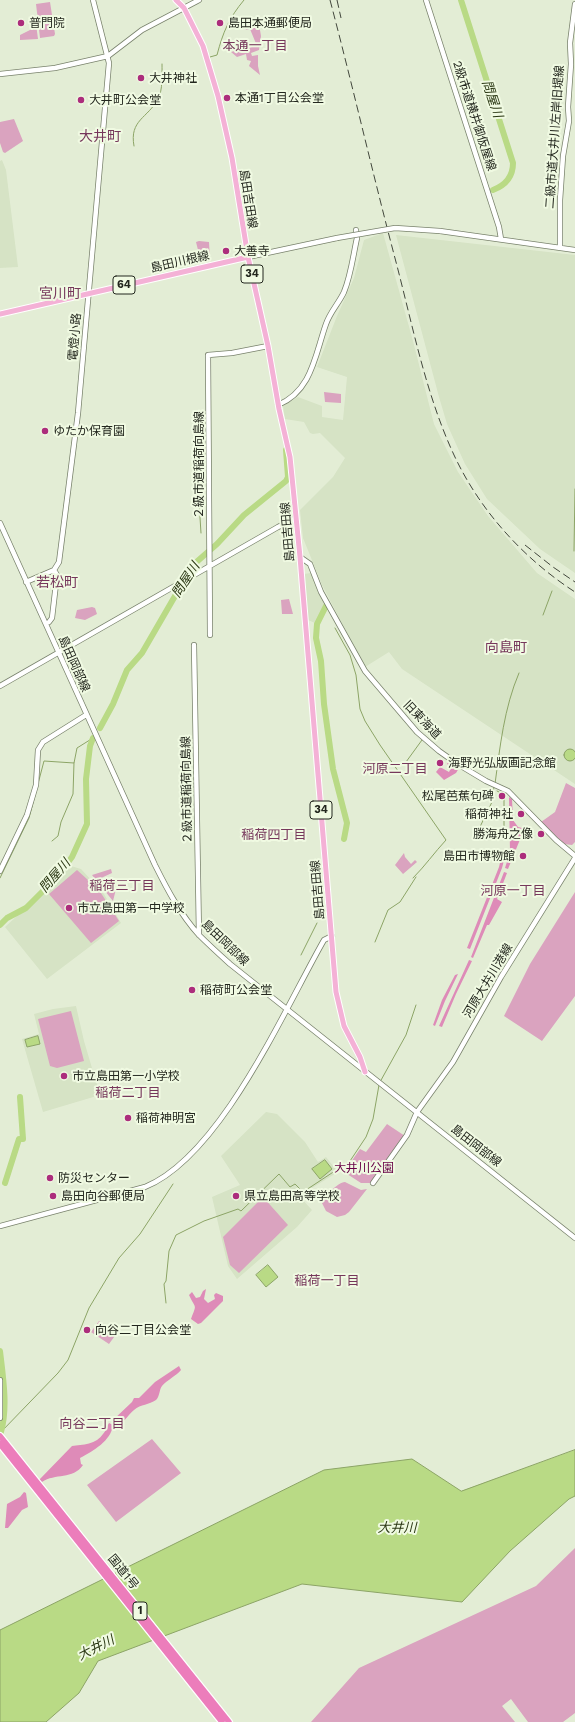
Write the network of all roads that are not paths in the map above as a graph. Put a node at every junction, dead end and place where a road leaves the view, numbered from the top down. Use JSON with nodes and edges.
{"nodes":[{"id":1,"x":93,"y":0,"type":"edge"},
{"id":2,"x":176,"y":0,"type":"edge"},
{"id":3,"x":198,"y":0,"type":"edge"},
{"id":4,"x":426,"y":0,"type":"edge"},
{"id":5,"x":575,"y":4,"type":"edge"},
{"id":6,"x":184,"y":8,"type":"junction"},
{"id":7,"x":108,"y":56,"type":"junction"},
{"id":8,"x":0,"y":74,"type":"edge"},
{"id":9,"x":356,"y":230,"type":"dead end"},
{"id":10,"x":501,"y":238,"type":"junction"},
{"id":11,"x":560,"y":248,"type":"junction"},
{"id":12,"x":575,"y":250,"type":"edge"},
{"id":13,"x":248,"y":257,"type":"junction"},
{"id":14,"x":88,"y":293,"type":"junction"},
{"id":15,"x":0,"y":314,"type":"edge"},
{"id":16,"x":268,"y":346,"type":"junction"},
{"id":17,"x":278,"y":405,"type":"junction"},
{"id":18,"x":296,"y":518,"type":"junction"},
{"id":19,"x":0,"y":523,"type":"edge"},
{"id":20,"x":300,"y":557,"type":"junction"},
{"id":21,"x":210,"y":566,"type":"junction"},
{"id":22,"x":54,"y":570,"type":"junction"},
{"id":23,"x":26,"y":582,"type":"junction"},
{"id":24,"x":49,"y":622,"type":"dead end"},
{"id":25,"x":210,"y":635,"type":"dead end"},
{"id":26,"x":194,"y":645,"type":"dead end"},
{"id":27,"x":58,"y":653,"type":"junction"},
{"id":28,"x":0,"y":686,"type":"edge"},
{"id":29,"x":86,"y":715,"type":"junction"},
{"id":30,"x":575,"y":857,"type":"edge"},
{"id":31,"x":0,"y":871,"type":"edge"},
{"id":32,"x":199,"y":935,"type":"junction"},
{"id":33,"x":332,"y":936,"type":"junction"},
{"id":34,"x":286,"y":1009,"type":"junction"},
{"id":35,"x":360,"y":1057,"type":"junction"},
{"id":36,"x":354,"y":1064,"type":"junction"},
{"id":37,"x":365,"y":1072,"type":"junction"},
{"id":38,"x":417,"y":1112,"type":"junction"},
{"id":39,"x":373,"y":1183,"type":"dead end"},
{"id":40,"x":0,"y":1226,"type":"edge"},
{"id":41,"x":575,"y":1238,"type":"edge"},
{"id":42,"x":0,"y":1380,"type":"edge"},
{"id":43,"x":0,"y":1418,"type":"edge"},
{"id":44,"x":0,"y":1436,"type":"edge"},
{"id":45,"x":0,"y":1444,"type":"edge"},
{"id":46,"x":39,"y":1489,"type":"junction"},
{"id":47,"x":49,"y":1501,"type":"junction"},
{"id":48,"x":222,"y":1722,"type":"edge"},
{"id":49,"x":229,"y":1722,"type":"edge"}],
"edges":[{"from":1,"to":7,"type":"street","name":"電燈小路"},
{"from":2,"to":6,"type":"main road","name":"島田吉田線","number":"34"},
{"from":3,"to":6,"type":"street"},
{"from":4,"to":10,"type":"street","name":"2級市道横井御仮屋線"},
{"from":5,"to":11,"type":"street","name":"二級市道大井川左岸旧堤線"},
{"from":6,"to":7,"type":"street"},
{"from":6,"to":13,"type":"main road","name":"島田吉田線","number":"34"},
{"from":7,"to":8,"type":"street"},
{"from":7,"to":14,"type":"street","name":"電燈小路"},
{"from":9,"to":17,"type":"street"},
{"from":10,"to":11,"type":"street"},
{"from":10,"to":13,"type":"street","bridge":true},
{"from":11,"to":12,"type":"street"},
{"from":13,"to":14,"type":"main road","name":"島田川根線","number":"64"},
{"from":13,"to":16,"type":"main road","name":"島田吉田線","number":"34"},
{"from":14,"to":15,"type":"main road","name":"島田川根線","number":"64"},
{"from":14,"to":22,"type":"street","name":"電燈小路"},
{"from":16,"to":17,"type":"main road","name":"島田吉田線","number":"34"},
{"from":16,"to":21,"type":"street","name":"２級市道稲荷向島線"},
{"from":17,"to":18,"type":"main road","name":"島田吉田線","number":"34"},
{"from":18,"to":20,"type":"main road","name":"島田吉田線","number":"34"},
{"from":18,"to":21,"type":"street"},
{"from":19,"to":23,"type":"street","name":"島田岡部線"},
{"from":20,"to":30,"type":"street","name":"旧東海道"},
{"from":20,"to":33,"type":"main road","name":"島田吉田線","number":"34"},
{"from":21,"to":25,"type":"street","name":"２級市道稲荷向島線"},
{"from":21,"to":27,"type":"street"},
{"from":22,"to":23,"type":"street"},
{"from":22,"to":24,"type":"street","name":"電燈小路"},
{"from":23,"to":27,"type":"street","name":"島田岡部線"},
{"from":26,"to":32,"type":"street","name":"２級市道稲荷向島線"},
{"from":27,"to":28,"type":"street"},
{"from":27,"to":29,"type":"street","name":"島田岡部線"},
{"from":29,"to":31,"type":"street"},
{"from":29,"to":32,"type":"street","name":"島田岡部線"},
{"from":30,"to":38,"type":"street","name":"河原大井川港線"},
{"from":32,"to":34,"type":"street","name":"島田岡部線"},
{"from":33,"to":34,"type":"street"},
{"from":33,"to":35,"type":"main road","name":"島田吉田線","number":"34"},
{"from":34,"to":36,"type":"street","name":"島田岡部線"},
{"from":34,"to":40,"type":"street"},
{"from":35,"to":36,"type":"main road"},
{"from":35,"to":37,"type":"main road","name":"島田吉田線","number":"34"},
{"from":36,"to":37,"type":"street","name":"島田岡部線"},
{"from":37,"to":38,"type":"street","name":"島田岡部線"},
{"from":38,"to":39,"type":"street","name":"河原大井川港線"},
{"from":38,"to":41,"type":"street","name":"島田岡部線"},
{"from":42,"to":43,"type":"street"},
{"from":44,"to":46,"type":"highway","name":"国道1号","number":"1"},
{"from":45,"to":46,"type":"highway","name":"国道1号","number":"1"},
{"from":46,"to":47,"type":"highway","name":"国道1号","number":"1"},
{"from":47,"to":48,"type":"highway","name":"国道1号","number":"1"},
{"from":47,"to":49,"type":"highway","name":"国道1号","number":"1"}]}
